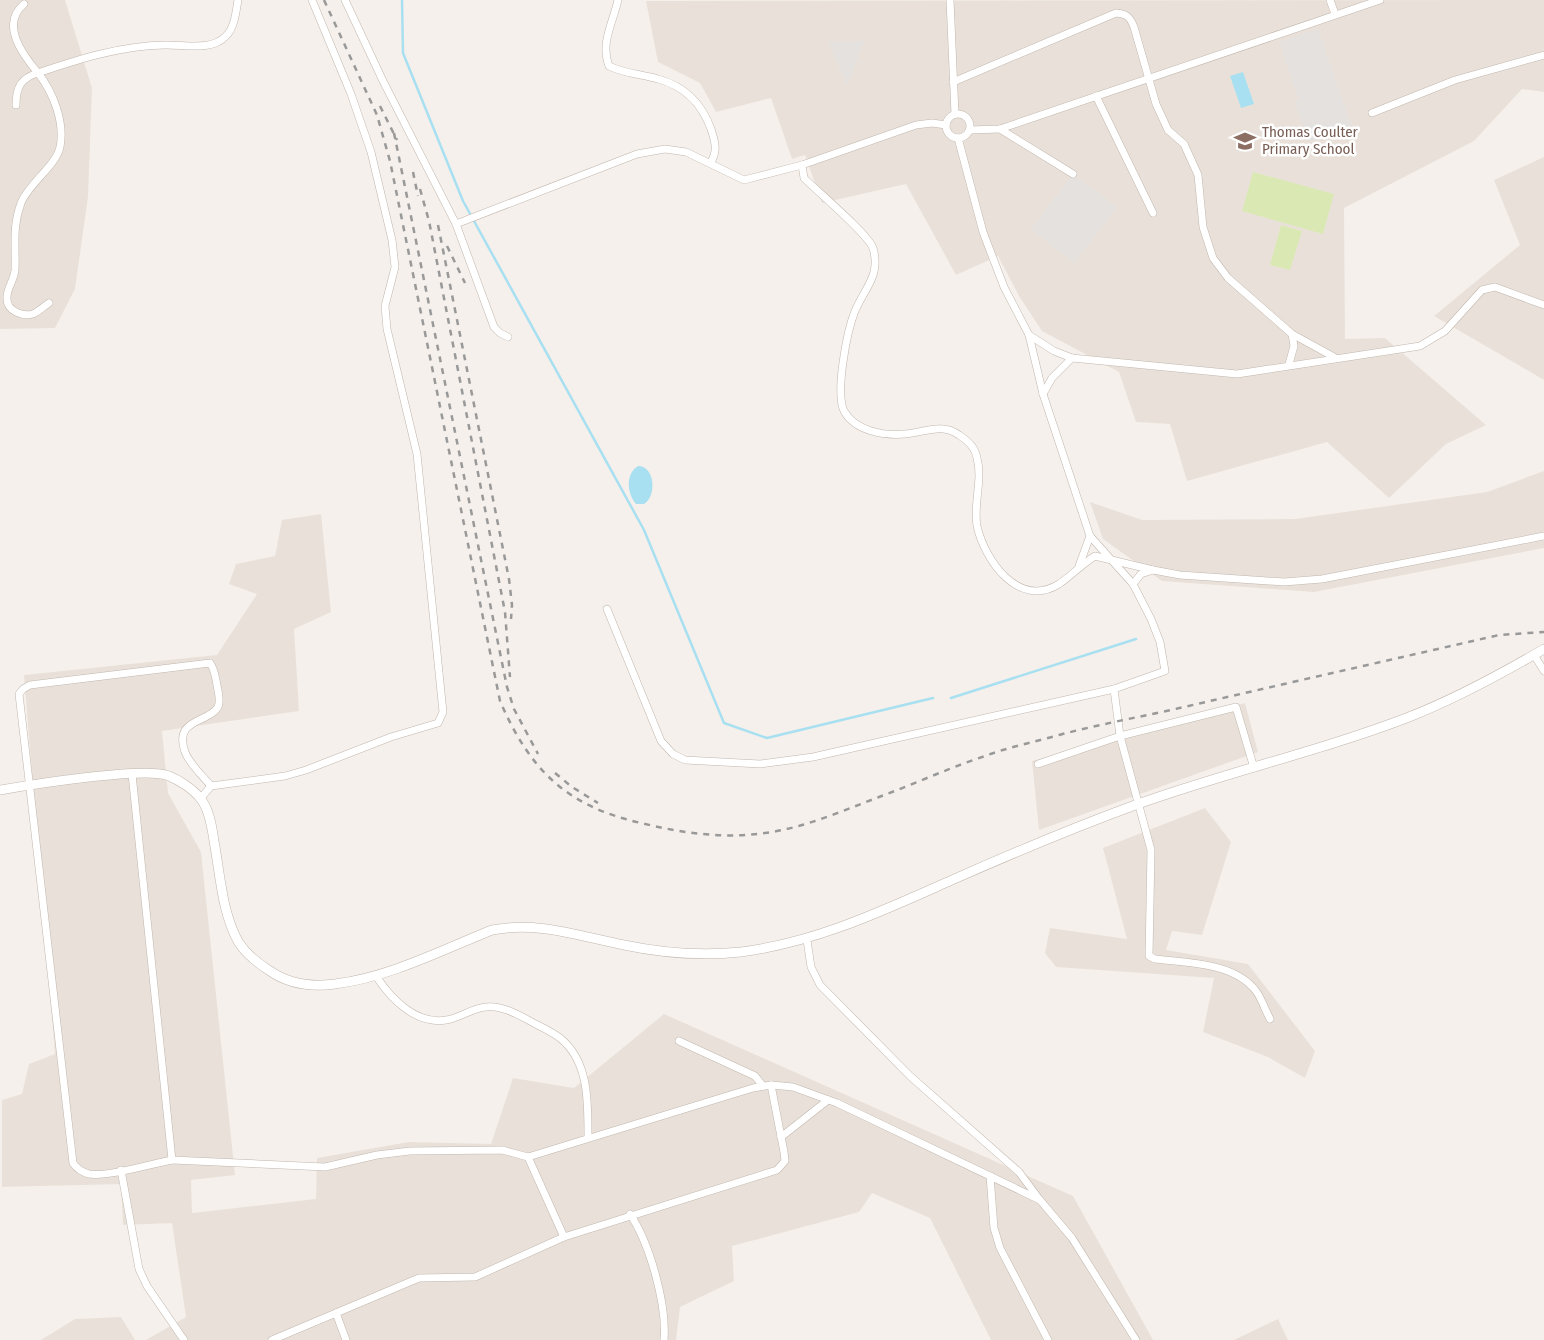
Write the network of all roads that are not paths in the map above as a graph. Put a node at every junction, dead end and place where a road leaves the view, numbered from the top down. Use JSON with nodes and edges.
{"nodes":[{"id":1,"x":238,"y":0,"type":"edge"},
{"id":2,"x":312,"y":0,"type":"edge"},
{"id":3,"x":345,"y":0,"type":"edge"},
{"id":4,"x":618,"y":0,"type":"edge"},
{"id":5,"x":950,"y":0,"type":"edge"},
{"id":6,"x":1330,"y":0,"type":"edge"},
{"id":7,"x":1380,"y":0,"type":"edge"},
{"id":8,"x":24,"y":4,"type":"dead end"},
{"id":9,"x":1335,"y":14,"type":"junction"},
{"id":10,"x":1544,"y":55,"type":"edge"},
{"id":11,"x":38,"y":73,"type":"junction"},
{"id":12,"x":1149,"y":79,"type":"junction"},
{"id":13,"x":953,"y":82,"type":"junction"},
{"id":14,"x":1096,"y":96,"type":"junction"},
{"id":15,"x":16,"y":105,"type":"dead end"},
{"id":16,"x":1372,"y":113,"type":"dead end"},
{"id":17,"x":955,"y":114,"type":"junction"},
{"id":18,"x":946,"y":125,"type":"junction"},
{"id":19,"x":1000,"y":129,"type":"junction"},
{"id":20,"x":970,"y":130,"type":"junction"},
{"id":21,"x":958,"y":138,"type":"junction"},
{"id":22,"x":711,"y":162,"type":"junction"},
{"id":23,"x":802,"y":164,"type":"junction"},
{"id":24,"x":1073,"y":174,"type":"dead end"},
{"id":25,"x":1153,"y":213,"type":"dead end"},
{"id":26,"x":456,"y":224,"type":"junction"},
{"id":27,"x":49,"y":303,"type":"dead end"},
{"id":28,"x":1544,"y":305,"type":"edge"},
{"id":29,"x":1292,"y":334,"type":"junction"},
{"id":30,"x":1029,"y":335,"type":"junction"},
{"id":31,"x":508,"y":337,"type":"dead end"},
{"id":32,"x":1072,"y":358,"type":"junction"},
{"id":33,"x":1334,"y":358,"type":"junction"},
{"id":34,"x":1289,"y":364,"type":"junction"},
{"id":35,"x":1043,"y":394,"type":"junction"},
{"id":36,"x":1090,"y":536,"type":"junction"},
{"id":37,"x":1544,"y":536,"type":"edge"},
{"id":38,"x":1111,"y":560,"type":"junction"},
{"id":39,"x":1079,"y":567,"type":"junction"},
{"id":40,"x":1152,"y":570,"type":"junction"},
{"id":41,"x":1133,"y":584,"type":"junction"},
{"id":42,"x":607,"y":609,"type":"dead end"},
{"id":43,"x":1544,"y":649,"type":"edge"},
{"id":44,"x":1534,"y":654,"type":"junction"},
{"id":45,"x":1544,"y":670,"type":"edge"},
{"id":46,"x":1114,"y":689,"type":"junction"},
{"id":47,"x":1120,"y":736,"type":"junction"},
{"id":48,"x":1038,"y":764,"type":"dead end"},
{"id":49,"x":1254,"y":768,"type":"junction"},
{"id":50,"x":132,"y":774,"type":"junction"},
{"id":51,"x":29,"y":785,"type":"junction"},
{"id":52,"x":211,"y":786,"type":"junction"},
{"id":53,"x":0,"y":790,"type":"edge"},
{"id":54,"x":201,"y":798,"type":"junction"},
{"id":55,"x":1139,"y":804,"type":"junction"},
{"id":56,"x":807,"y":940,"type":"junction"},
{"id":57,"x":376,"y":976,"type":"junction"},
{"id":58,"x":1270,"y":1019,"type":"dead end"},
{"id":59,"x":679,"y":1041,"type":"dead end"},
{"id":60,"x":767,"y":1086,"type":"junction"},
{"id":61,"x":828,"y":1100,"type":"junction"},
{"id":62,"x":588,"y":1137,"type":"junction"},
{"id":63,"x":781,"y":1137,"type":"junction"},
{"id":64,"x":528,"y":1157,"type":"junction"},
{"id":65,"x":172,"y":1160,"type":"junction"},
{"id":66,"x":121,"y":1170,"type":"junction"},
{"id":67,"x":990,"y":1176,"type":"junction"},
{"id":68,"x":1040,"y":1200,"type":"junction"},
{"id":69,"x":630,"y":1214,"type":"junction"},
{"id":70,"x":564,"y":1237,"type":"junction"},
{"id":71,"x":336,"y":1313,"type":"junction"},
{"id":72,"x":184,"y":1340,"type":"edge"},
{"id":73,"x":272,"y":1340,"type":"edge"},
{"id":74,"x":346,"y":1340,"type":"edge"},
{"id":75,"x":664,"y":1340,"type":"edge"},
{"id":76,"x":1048,"y":1340,"type":"edge"},
{"id":77,"x":1136,"y":1340,"type":"edge"}],
"edges":[{"from":1,"to":11,"type":"street"},
{"from":2,"to":52,"type":"street"},
{"from":3,"to":26,"type":"street"},
{"from":4,"to":22,"type":"street"},
{"from":5,"to":13,"type":"street"},
{"from":6,"to":9,"type":"street"},
{"from":7,"to":9,"type":"street"},
{"from":8,"to":11,"type":"street"},
{"from":9,"to":12,"type":"street"},
{"from":10,"to":16,"type":"street"},
{"from":11,"to":15,"type":"street"},
{"from":11,"to":27,"type":"street"},
{"from":12,"to":13,"type":"street"},
{"from":12,"to":14,"type":"street"},
{"from":12,"to":29,"type":"street"},
{"from":13,"to":17,"type":"street"},
{"from":14,"to":19,"type":"street"},
{"from":14,"to":25,"type":"street"},
{"from":17,"to":18,"type":"street"},
{"from":17,"to":20,"type":"street"},
{"from":18,"to":21,"type":"street"},
{"from":18,"to":23,"type":"street"},
{"from":19,"to":20,"type":"street"},
{"from":19,"to":24,"type":"street"},
{"from":20,"to":21,"type":"street"},
{"from":21,"to":30,"type":"street"},
{"from":22,"to":23,"type":"street"},
{"from":22,"to":26,"type":"street"},
{"from":23,"to":39,"type":"street"},
{"from":26,"to":31,"type":"street"},
{"from":28,"to":33,"type":"street"},
{"from":29,"to":33,"type":"street"},
{"from":29,"to":34,"type":"street"},
{"from":30,"to":32,"type":"street"},
{"from":30,"to":35,"type":"street"},
{"from":32,"to":34,"type":"street"},
{"from":32,"to":35,"type":"street"},
{"from":33,"to":34,"type":"street"},
{"from":35,"to":36,"type":"street"},
{"from":36,"to":38,"type":"street"},
{"from":36,"to":39,"type":"street"},
{"from":37,"to":40,"type":"street"},
{"from":38,"to":39,"type":"street"},
{"from":38,"to":40,"type":"street"},
{"from":38,"to":41,"type":"street"},
{"from":40,"to":41,"type":"street"},
{"from":41,"to":46,"type":"street"},
{"from":42,"to":46,"type":"street"},
{"from":43,"to":44,"type":"street"},
{"from":44,"to":45,"type":"street"},
{"from":44,"to":49,"type":"street"},
{"from":46,"to":47,"type":"street"},
{"from":47,"to":48,"type":"street"},
{"from":47,"to":49,"type":"street"},
{"from":47,"to":55,"type":"street"},
{"from":49,"to":55,"type":"street"},
{"from":50,"to":51,"type":"street"},
{"from":50,"to":54,"type":"street"},
{"from":50,"to":65,"type":"street"},
{"from":51,"to":52,"type":"street"},
{"from":51,"to":53,"type":"street"},
{"from":51,"to":66,"type":"street"},
{"from":52,"to":54,"type":"street"},
{"from":54,"to":57,"type":"street"},
{"from":55,"to":56,"type":"street"},
{"from":55,"to":58,"type":"street"},
{"from":56,"to":57,"type":"street"},
{"from":56,"to":68,"type":"street"},
{"from":57,"to":62,"type":"street"},
{"from":59,"to":60,"type":"street"},
{"from":60,"to":61,"type":"street"},
{"from":60,"to":62,"type":"street"},
{"from":60,"to":63,"type":"street"},
{"from":61,"to":63,"type":"street"},
{"from":61,"to":67,"type":"street"},
{"from":62,"to":64,"type":"street"},
{"from":63,"to":69,"type":"street"},
{"from":64,"to":65,"type":"street"},
{"from":64,"to":70,"type":"street"},
{"from":65,"to":66,"type":"street"},
{"from":66,"to":72,"type":"street"},
{"from":67,"to":68,"type":"street"},
{"from":67,"to":76,"type":"street"},
{"from":68,"to":77,"type":"street"},
{"from":69,"to":70,"type":"street"},
{"from":69,"to":75,"type":"street"},
{"from":70,"to":71,"type":"street"},
{"from":71,"to":73,"type":"street"},
{"from":71,"to":74,"type":"street"}]}
